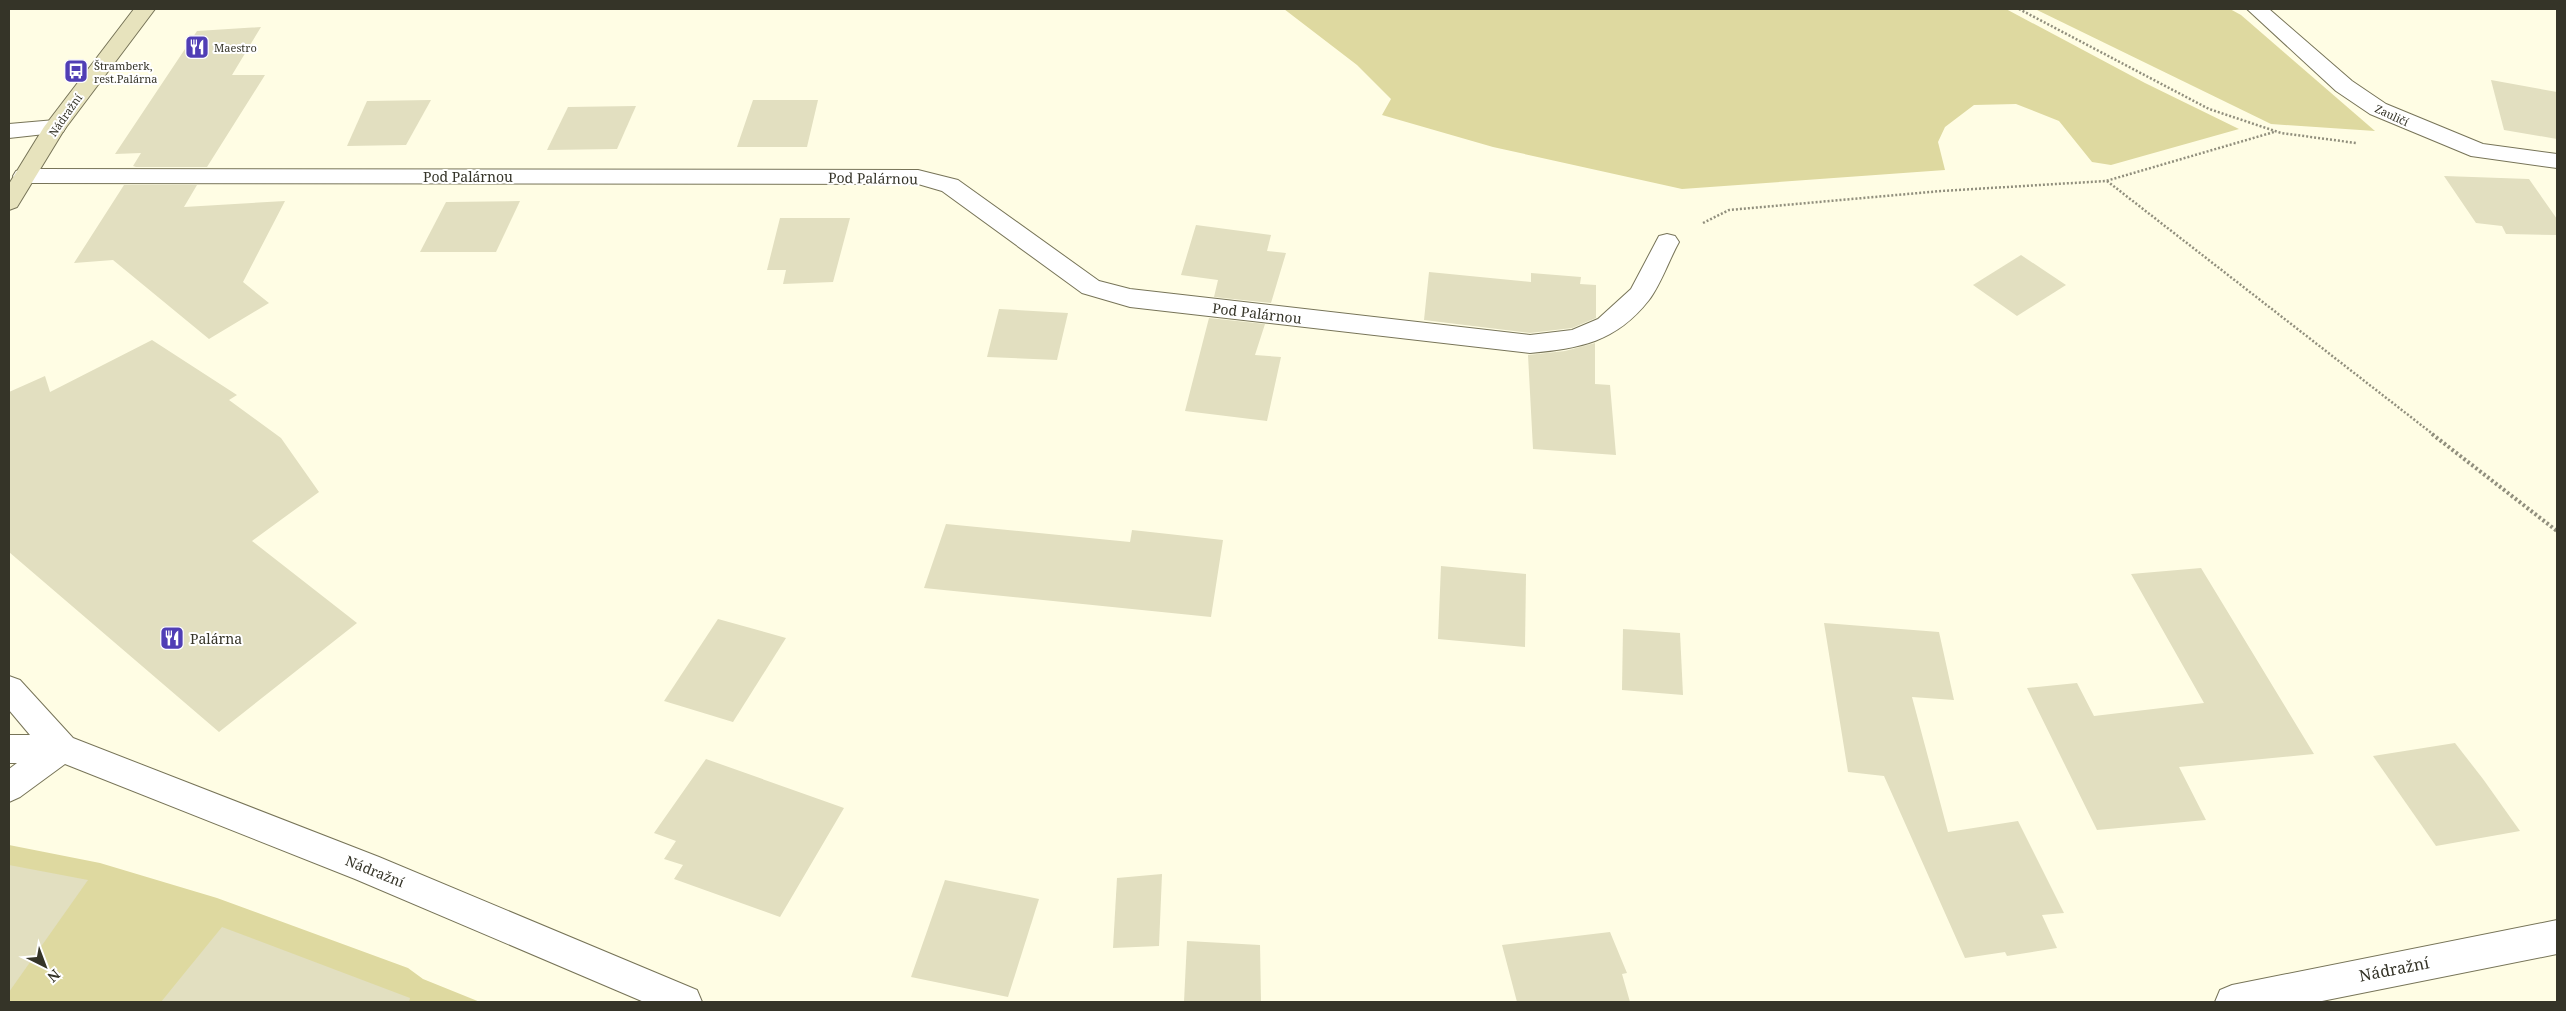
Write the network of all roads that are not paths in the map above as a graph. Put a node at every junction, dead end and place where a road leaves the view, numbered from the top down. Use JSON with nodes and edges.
{"nodes":[{"id":1,"x":145,"y":9,"type":"edge"},
{"id":2,"x":2257,"y":9,"type":"edge"},
{"id":3,"x":55,"y":127,"type":"junction"},
{"id":4,"x":9,"y":131,"type":"edge"},
{"id":5,"x":2557,"y":161,"type":"edge"},
{"id":6,"x":24,"y":176,"type":"junction"},
{"id":7,"x":9,"y":202,"type":"edge"},
{"id":8,"x":1668,"y":242,"type":"road end"},
{"id":9,"x":9,"y":689,"type":"edge"},
{"id":10,"x":62,"y":748,"type":"junction"},
{"id":11,"x":9,"y":749,"type":"edge"},
{"id":12,"x":9,"y":787,"type":"edge"},
{"id":13,"x":2557,"y":937,"type":"edge"},
{"id":14,"x":685,"y":1002,"type":"edge"},
{"id":15,"x":2232,"y":1002,"type":"edge"}],
"edges":[{"from":1,"to":3,"type":"main road","name":"Nádražní"},
{"from":2,"to":5,"type":"street","name":"Zauličí"},
{"from":3,"to":4,"type":"street"},
{"from":3,"to":6,"type":"main road","name":"Nádražní"},
{"from":6,"to":7,"type":"main road","name":"Nádražní"},
{"from":6,"to":8,"type":"street","name":"Pod Palárnou"},
{"from":9,"to":10,"type":"street","name":"Nádražní"},
{"from":10,"to":11,"type":"street","name":"Nádražní"},
{"from":10,"to":12,"type":"street"},
{"from":10,"to":14,"type":"street","name":"Nádražní"},
{"from":13,"to":15,"type":"street","name":"Nádražní"}]}
